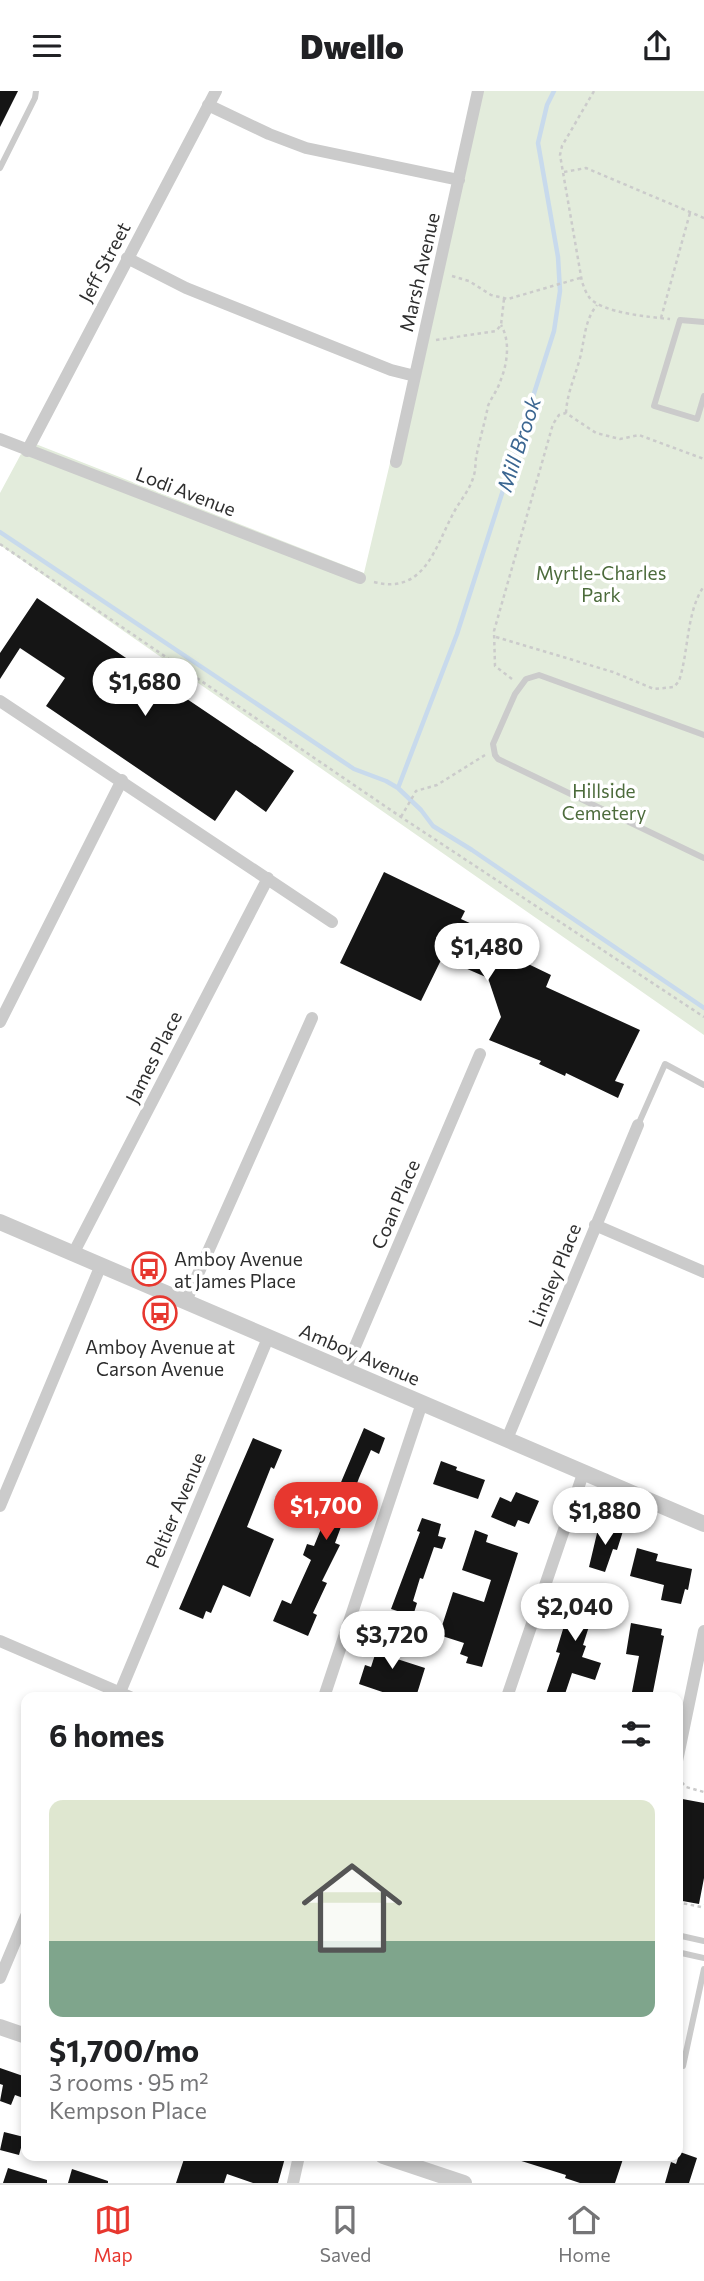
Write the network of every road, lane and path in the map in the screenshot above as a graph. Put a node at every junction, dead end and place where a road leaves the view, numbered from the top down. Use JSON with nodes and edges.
{"nodes":[{"id":1,"x":36,"y":91,"type":"edge"},
{"id":2,"x":216,"y":91,"type":"edge"},
{"id":3,"x":478,"y":91,"type":"edge"},
{"id":4,"x":594,"y":91,"type":"edge"},
{"id":5,"x":208,"y":105,"type":"junction"},
{"id":6,"x":0,"y":168,"type":"edge"},
{"id":7,"x":564,"y":172,"type":"junction"},
{"id":8,"x":459,"y":180,"type":"junction"},
{"id":9,"x":690,"y":213,"type":"junction"},
{"id":10,"x":704,"y":219,"type":"edge"},
{"id":11,"x":127,"y":258,"type":"junction"},
{"id":12,"x":438,"y":273,"type":"junction"},
{"id":13,"x":581,"y":278,"type":"junction"},
{"id":14,"x":504,"y":299,"type":"junction"},
{"id":15,"x":597,"y":305,"type":"junction"},
{"id":16,"x":661,"y":318,"type":"junction"},
{"id":17,"x":680,"y":320,"type":"junction"},
{"id":18,"x":704,"y":322,"type":"edge"},
{"id":19,"x":501,"y":325,"type":"junction"},
{"id":20,"x":423,"y":341,"type":"junction"},
{"id":21,"x":415,"y":376,"type":"junction"},
{"id":22,"x":704,"y":396,"type":"edge"},
{"id":23,"x":566,"y":413,"type":"junction"},
{"id":24,"x":0,"y":439,"type":"edge"},
{"id":25,"x":27,"y":450,"type":"junction"},
{"id":26,"x":704,"y":459,"type":"edge"},
{"id":27,"x":396,"y":462,"type":"dead end"},
{"id":28,"x":0,"y":544,"type":"edge"},
{"id":29,"x":360,"y":578,"type":"joint"},
{"id":30,"x":704,"y":586,"type":"edge"},
{"id":31,"x":496,"y":637,"type":"junction"},
{"id":32,"x":522,"y":683,"type":"junction"},
{"id":33,"x":0,"y":701,"type":"edge"},
{"id":34,"x":704,"y":735,"type":"edge"},
{"id":35,"x":493,"y":750,"type":"junction"},
{"id":36,"x":122,"y":780,"type":"junction"},
{"id":37,"x":401,"y":817,"type":"junction"},
{"id":38,"x":704,"y":858,"type":"edge"},
{"id":39,"x":268,"y":877,"type":"junction"},
{"id":40,"x":332,"y":922,"type":"dead end"},
{"id":41,"x":704,"y":1017,"type":"edge"},
{"id":42,"x":312,"y":1018,"type":"dead end"},
{"id":43,"x":0,"y":1022,"type":"edge"},
{"id":44,"x":480,"y":1054,"type":"dead end"},
{"id":45,"x":704,"y":1085,"type":"edge"},
{"id":46,"x":638,"y":1125,"type":"joint"},
{"id":47,"x":0,"y":1222,"type":"edge"},
{"id":48,"x":595,"y":1225,"type":"junction"},
{"id":49,"x":73,"y":1254,"type":"junction"},
{"id":50,"x":101,"y":1265,"type":"junction"},
{"id":51,"x":704,"y":1272,"type":"edge"},
{"id":52,"x":186,"y":1301,"type":"junction"},
{"id":53,"x":268,"y":1338,"type":"junction"},
{"id":54,"x":345,"y":1370,"type":"junction"},
{"id":55,"x":422,"y":1403,"type":"junction"},
{"id":56,"x":507,"y":1439,"type":"junction"},
{"id":57,"x":584,"y":1471,"type":"junction"},
{"id":58,"x":0,"y":1506,"type":"edge"},
{"id":59,"x":704,"y":1524,"type":"edge"},
{"id":60,"x":704,"y":1630,"type":"edge"},
{"id":61,"x":0,"y":1641,"type":"edge"},
{"id":62,"x":114,"y":1692,"type":"edge"},
{"id":63,"x":125,"y":1692,"type":"edge"},
{"id":64,"x":326,"y":1692,"type":"edge"},
{"id":65,"x":509,"y":1692,"type":"edge"},
{"id":66,"x":683,"y":1732,"type":"edge"},
{"id":67,"x":683,"y":1784,"type":"edge"},
{"id":68,"x":704,"y":1792,"type":"edge"},
{"id":69,"x":683,"y":1903,"type":"edge"},
{"id":70,"x":704,"y":1905,"type":"edge"},
{"id":71,"x":21,"y":1928,"type":"edge"},
{"id":72,"x":683,"y":1936,"type":"edge"},
{"id":73,"x":704,"y":1941,"type":"edge"},
{"id":74,"x":683,"y":1953,"type":"edge"},
{"id":75,"x":704,"y":1958,"type":"edge"},
{"id":76,"x":704,"y":1969,"type":"edge"},
{"id":77,"x":0,"y":1978,"type":"edge"},
{"id":78,"x":0,"y":2027,"type":"edge"},
{"id":79,"x":21,"y":2034,"type":"edge"},
{"id":80,"x":683,"y":2066,"type":"dead end"},
{"id":81,"x":298,"y":2161,"type":"edge"},
{"id":82,"x":398,"y":2161,"type":"edge"},
{"id":83,"x":293,"y":2183,"type":"edge"},
{"id":84,"x":464,"y":2183,"type":"edge"}],
"edges":[{"from":1,"to":6,"type":"lane"},
{"from":2,"to":5,"type":"street","name":"Jeff Street"},
{"from":3,"to":8,"type":"street","name":"Marsh Avenue"},
{"from":4,"to":7,"type":"path"},
{"from":5,"to":8,"type":"street"},
{"from":5,"to":11,"type":"street","name":"Jeff Street"},
{"from":7,"to":9,"type":"path"},
{"from":7,"to":13,"type":"path"},
{"from":8,"to":12,"type":"street","name":"Marsh Avenue"},
{"from":9,"to":10,"type":"path"},
{"from":9,"to":16,"type":"path"},
{"from":11,"to":21,"type":"street"},
{"from":11,"to":25,"type":"street","name":"Jeff Street"},
{"from":12,"to":14,"type":"path"},
{"from":12,"to":20,"type":"street","name":"Marsh Avenue"},
{"from":13,"to":14,"type":"path"},
{"from":13,"to":15,"type":"path"},
{"from":14,"to":19,"type":"path"},
{"from":15,"to":16,"type":"path"},
{"from":15,"to":23,"type":"path"},
{"from":16,"to":17,"type":"path"},
{"from":17,"to":18,"type":"lane"},
{"from":17,"to":22,"type":"lane"},
{"from":19,"to":20,"type":"path"},
{"from":19,"to":29,"type":"path"},
{"from":20,"to":21,"type":"street","name":"Marsh Avenue"},
{"from":21,"to":27,"type":"street","name":"Marsh Avenue"},
{"from":23,"to":26,"type":"path"},
{"from":23,"to":31,"type":"path"},
{"from":24,"to":25,"type":"street","name":"Lodi Avenue"},
{"from":25,"to":29,"type":"street","name":"Lodi Avenue"},
{"from":28,"to":37,"type":"path"},
{"from":30,"to":31,"type":"path"},
{"from":31,"to":32,"type":"path"},
{"from":32,"to":34,"type":"lane"},
{"from":32,"to":35,"type":"lane"},
{"from":33,"to":36,"type":"street"},
{"from":35,"to":37,"type":"path"},
{"from":35,"to":38,"type":"lane"},
{"from":36,"to":39,"type":"street"},
{"from":36,"to":43,"type":"street"},
{"from":37,"to":41,"type":"path"},
{"from":39,"to":40,"type":"street"},
{"from":39,"to":49,"type":"street","name":"James Place"},
{"from":42,"to":52,"type":"street"},
{"from":44,"to":54,"type":"street","name":"Coan Place"},
{"from":45,"to":46,"type":"lane"},
{"from":46,"to":48,"type":"street","name":"Linsley Place"},
{"from":47,"to":49,"type":"street","name":"Amboy Avenue"},
{"from":48,"to":51,"type":"street"},
{"from":48,"to":56,"type":"street","name":"Linsley Place"},
{"from":49,"to":50,"type":"street","name":"Amboy Avenue"},
{"from":50,"to":52,"type":"street","name":"Amboy Avenue"},
{"from":50,"to":58,"type":"street"},
{"from":52,"to":53,"type":"street","name":"Amboy Avenue"},
{"from":53,"to":54,"type":"street","name":"Amboy Avenue"},
{"from":53,"to":63,"type":"street","name":"Peltier Avenue"},
{"from":54,"to":55,"type":"street","name":"Amboy Avenue"},
{"from":55,"to":56,"type":"street","name":"Amboy Avenue"},
{"from":55,"to":64,"type":"street"},
{"from":56,"to":57,"type":"street","name":"Amboy Avenue"},
{"from":57,"to":59,"type":"street","name":"Amboy Avenue"},
{"from":57,"to":65,"type":"street"},
{"from":60,"to":66,"type":"street"},
{"from":61,"to":62,"type":"street"},
{"from":67,"to":68,"type":"path"},
{"from":69,"to":70,"type":"path"},
{"from":71,"to":77,"type":"street"},
{"from":72,"to":73,"type":"lane"},
{"from":74,"to":75,"type":"lane"},
{"from":76,"to":80,"type":"lane"},
{"from":78,"to":79,"type":"street"},
{"from":81,"to":83,"type":"street"},
{"from":82,"to":84,"type":"street"}]}
